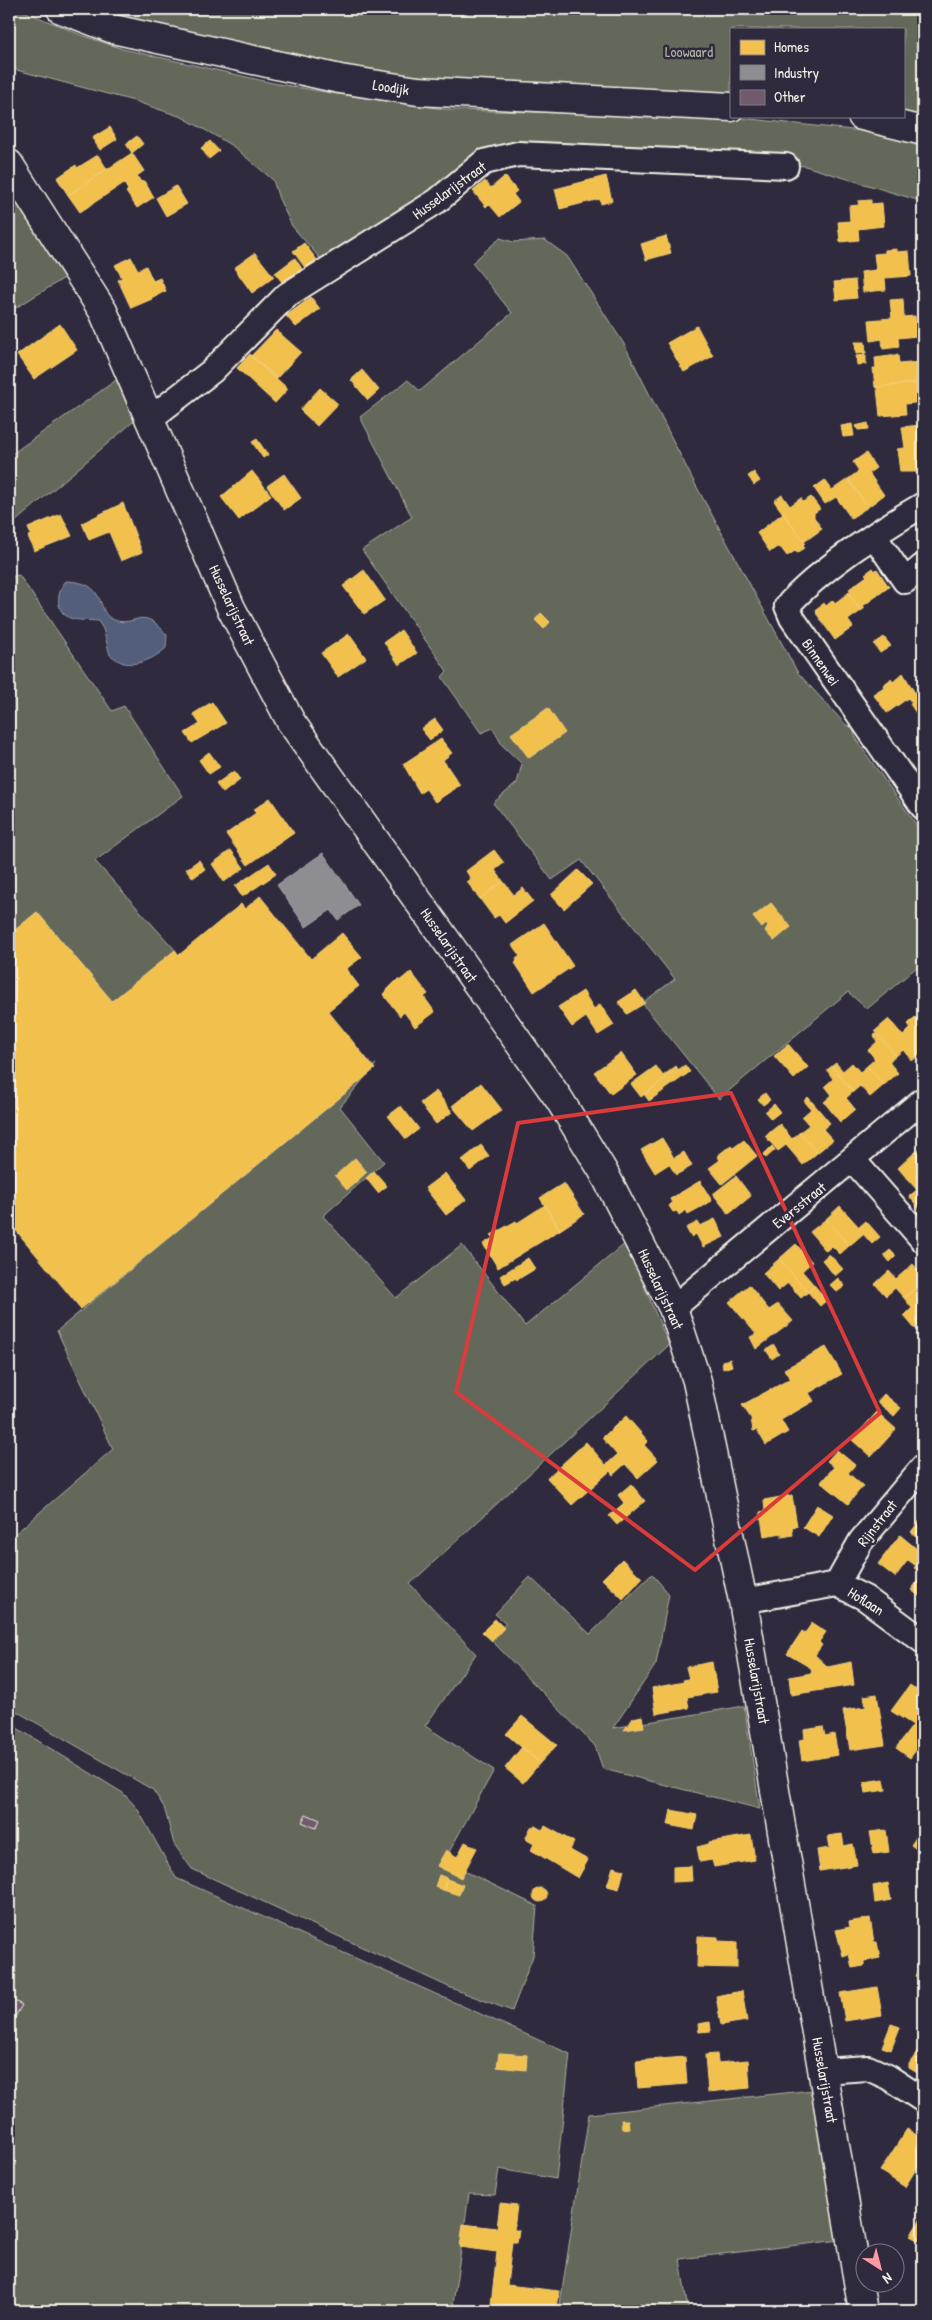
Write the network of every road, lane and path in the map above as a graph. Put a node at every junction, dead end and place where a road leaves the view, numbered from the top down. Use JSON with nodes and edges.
{"nodes":[{"id":1,"x":61,"y":9,"type":"edge"},
{"id":2,"x":730,"y":107,"type":"edge"},
{"id":3,"x":870,"y":118,"type":"edge"},
{"id":4,"x":923,"y":131,"type":"edge"},
{"id":5,"x":9,"y":164,"type":"edge"},
{"id":6,"x":786,"y":166,"type":"dead end"},
{"id":7,"x":150,"y":418,"type":"junction"},
{"id":8,"x":923,"y":505,"type":"edge"},
{"id":9,"x":874,"y":536,"type":"junction"},
{"id":10,"x":923,"y":566,"type":"edge"},
{"id":11,"x":923,"y":807,"type":"edge"},
{"id":12,"x":923,"y":1100,"type":"edge"},
{"id":13,"x":854,"y":1160,"type":"junction"},
{"id":14,"x":923,"y":1240,"type":"edge"},
{"id":15,"x":673,"y":1308,"type":"junction"},
{"id":16,"x":923,"y":1467,"type":"edge"},
{"id":17,"x":837,"y":1584,"type":"junction"},
{"id":18,"x":743,"y":1601,"type":"junction"},
{"id":19,"x":923,"y":1640,"type":"edge"},
{"id":20,"x":823,"y":2071,"type":"junction"},
{"id":21,"x":923,"y":2100,"type":"edge"},
{"id":22,"x":863,"y":2311,"type":"edge"}],
"edges":[{"from":1,"to":2,"type":"street","name":"Loodijk"},
{"from":3,"to":4,"type":"street"},
{"from":5,"to":7,"type":"street","name":"Husselarijstraat"},
{"from":6,"to":7,"type":"street","name":"Husselarijstraat"},
{"from":7,"to":15,"type":"street","name":"Husselarijstraat"},
{"from":8,"to":9,"type":"street","name":"Binnenwei"},
{"from":9,"to":10,"type":"street"},
{"from":9,"to":11,"type":"street","name":"Binnenwei"},
{"from":12,"to":13,"type":"street","name":"Eversstraat"},
{"from":13,"to":14,"type":"street"},
{"from":13,"to":15,"type":"street","name":"Eversstraat"},
{"from":15,"to":18,"type":"street","name":"Husselarijstraat"},
{"from":16,"to":17,"type":"street","name":"Rijnstraat"},
{"from":17,"to":18,"type":"street","name":"Hoflaan"},
{"from":17,"to":19,"type":"street","name":"Hoflaan"},
{"from":18,"to":20,"type":"street","name":"Husselarijstraat"},
{"from":20,"to":21,"type":"street"},
{"from":20,"to":22,"type":"street","name":"Husselarijstraat"}]}
